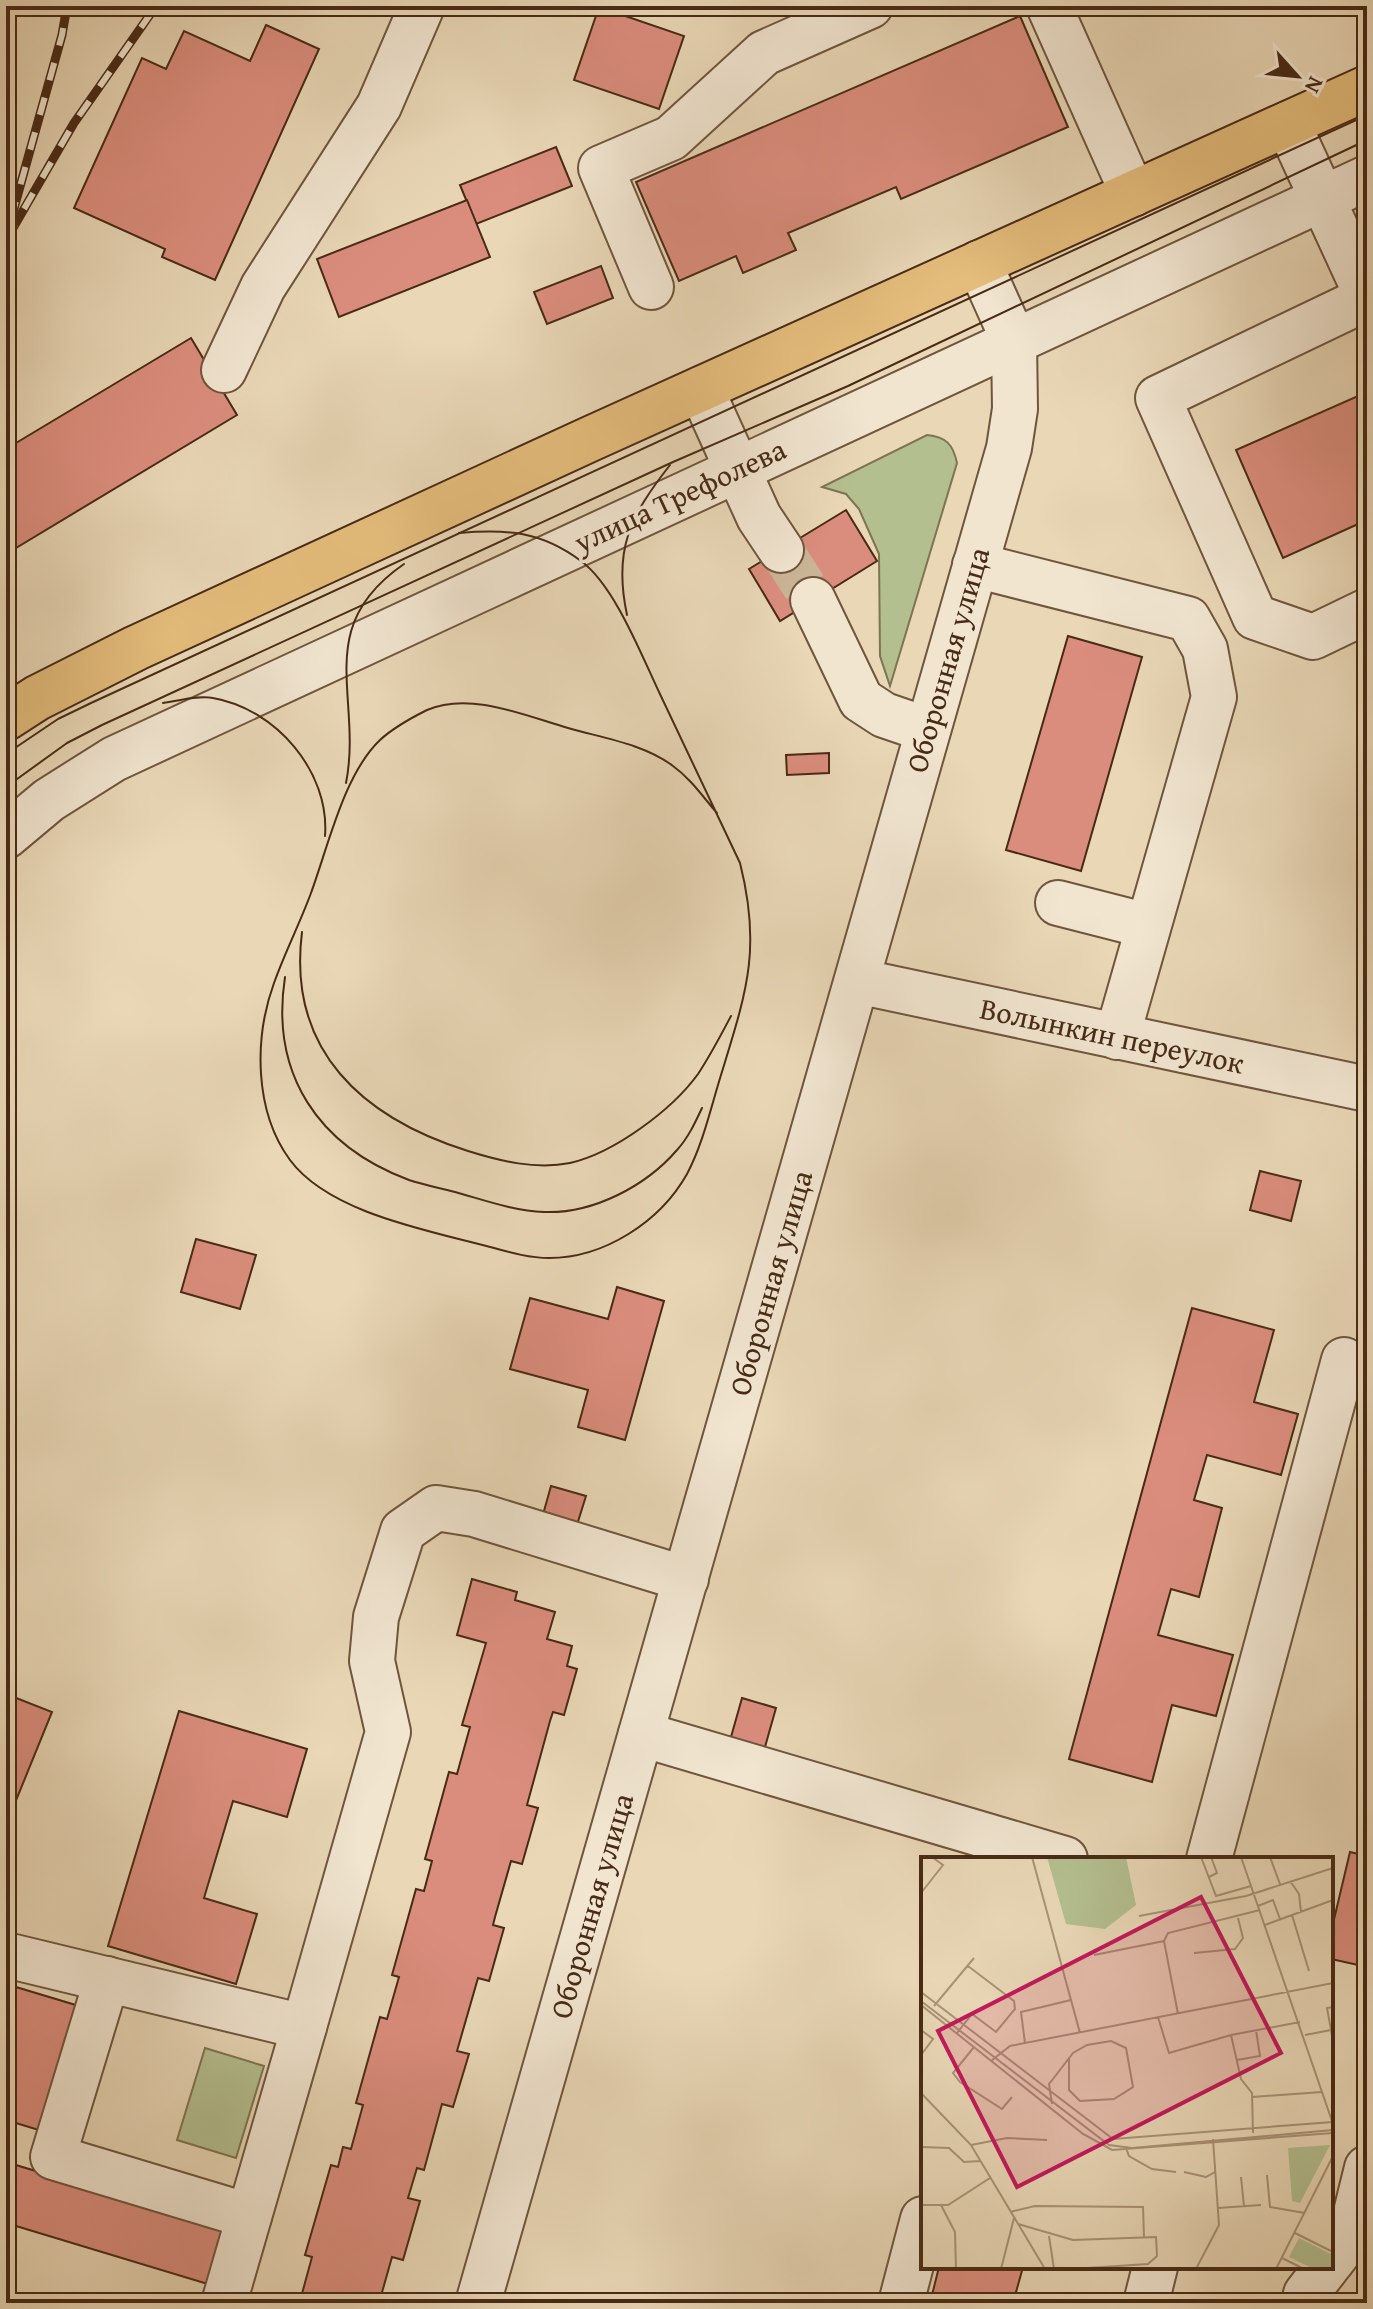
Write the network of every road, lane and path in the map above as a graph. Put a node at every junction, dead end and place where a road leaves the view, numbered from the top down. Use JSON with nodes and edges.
{"nodes":[{"id":1,"x":422,"y":6,"type":"edge"},
{"id":2,"x":870,"y":6,"type":"edge"},
{"id":3,"x":1049,"y":6,"type":"edge"},
{"id":4,"x":1367,"y":88,"type":"edge"},
{"id":5,"x":1288,"y":124,"type":"junction"},
{"id":6,"x":1367,"y":178,"type":"edge"},
{"id":7,"x":1133,"y":194,"type":"junction"},
{"id":8,"x":1322,"y":199,"type":"junction"},
{"id":9,"x":979,"y":263,"type":"junction"},
{"id":10,"x":651,"y":287,"type":"dead end"},
{"id":11,"x":1367,"y":297,"type":"edge"},
{"id":12,"x":1014,"y":341,"type":"junction"},
{"id":13,"x":224,"y":370,"type":"dead end"},
{"id":14,"x":701,"y":389,"type":"junction"},
{"id":15,"x":737,"y":470,"type":"junction"},
{"id":16,"x":781,"y":550,"type":"tunnel mouth"},
{"id":17,"x":975,"y":565,"type":"junction"},
{"id":18,"x":813,"y":600,"type":"tunnel mouth"},
{"id":19,"x":1367,"y":611,"type":"edge"},
{"id":20,"x":6,"y":718,"type":"edge"},
{"id":21,"x":928,"y":730,"type":"junction"},
{"id":22,"x":6,"y":836,"type":"edge"},
{"id":23,"x":1058,"y":903,"type":"dead end"},
{"id":24,"x":1148,"y":926,"type":"junction"},
{"id":25,"x":857,"y":981,"type":"junction"},
{"id":26,"x":1117,"y":1037,"type":"junction"},
{"id":27,"x":1367,"y":1089,"type":"edge"},
{"id":28,"x":1344,"y":1360,"type":"dead end"},
{"id":29,"x":686,"y":1579,"type":"junction"},
{"id":30,"x":641,"y":1734,"type":"junction"},
{"id":31,"x":1058,"y":1857,"type":"edge"},
{"id":32,"x":1210,"y":1857,"type":"edge"},
{"id":33,"x":6,"y":1955,"type":"edge"},
{"id":34,"x":107,"y":1979,"type":"junction"},
{"id":35,"x":304,"y":2027,"type":"junction"},
{"id":36,"x":1367,"y":2168,"type":"edge"},
{"id":37,"x":249,"y":2216,"type":"junction"},
{"id":38,"x":921,"y":2227,"type":"edge"},
{"id":39,"x":1333,"y":2259,"type":"edge"},
{"id":40,"x":1154,"y":2269,"type":"edge"},
{"id":41,"x":1325,"y":2269,"type":"edge"},
{"id":42,"x":224,"y":2303,"type":"edge"},
{"id":43,"x":478,"y":2303,"type":"edge"},
{"id":44,"x":901,"y":2303,"type":"edge"},
{"id":45,"x":1146,"y":2303,"type":"edge"},
{"id":46,"x":1304,"y":2303,"type":"edge"}],
"edges":[{"from":1,"to":13,"type":"street"},
{"from":2,"to":10,"type":"street"},
{"from":3,"to":7,"type":"street"},
{"from":4,"to":5,"type":"main road"},
{"from":5,"to":7,"type":"main road"},
{"from":5,"to":8,"type":"street"},
{"from":6,"to":8,"type":"street","name":"улица Трефолева"},
{"from":7,"to":9,"type":"main road"},
{"from":8,"to":11,"type":"street"},
{"from":8,"to":12,"type":"street","name":"улица Трефолева"},
{"from":9,"to":12,"type":"street","name":"Оборонная улица"},
{"from":9,"to":14,"type":"main road"},
{"from":11,"to":19,"type":"street"},
{"from":12,"to":15,"type":"street","name":"улица Трефолева"},
{"from":12,"to":17,"type":"street","name":"Оборонная улица"},
{"from":14,"to":15,"type":"street"},
{"from":14,"to":20,"type":"main road"},
{"from":15,"to":16,"type":"street"},
{"from":15,"to":22,"type":"street","name":"улица Трефолева"},
{"from":17,"to":21,"type":"street","name":"Оборонная улица"},
{"from":17,"to":24,"type":"street"},
{"from":18,"to":21,"type":"street"},
{"from":21,"to":25,"type":"street","name":"Оборонная улица"},
{"from":23,"to":24,"type":"street"},
{"from":24,"to":26,"type":"street"},
{"from":25,"to":26,"type":"street","name":"Волынкин переулок"},
{"from":25,"to":29,"type":"street","name":"Оборонная улица"},
{"from":26,"to":27,"type":"street","name":"Волынкин переулок"},
{"from":28,"to":32,"type":"street"},
{"from":29,"to":30,"type":"street","name":"Оборонная улица"},
{"from":29,"to":35,"type":"street"},
{"from":30,"to":31,"type":"street"},
{"from":30,"to":43,"type":"street","name":"Оборонная улица"},
{"from":33,"to":34,"type":"street"},
{"from":34,"to":35,"type":"street"},
{"from":34,"to":37,"type":"street"},
{"from":35,"to":37,"type":"street"},
{"from":36,"to":39,"type":"street"},
{"from":37,"to":42,"type":"street"},
{"from":38,"to":44,"type":"street"},
{"from":40,"to":45,"type":"street"},
{"from":41,"to":46,"type":"street"}]}
